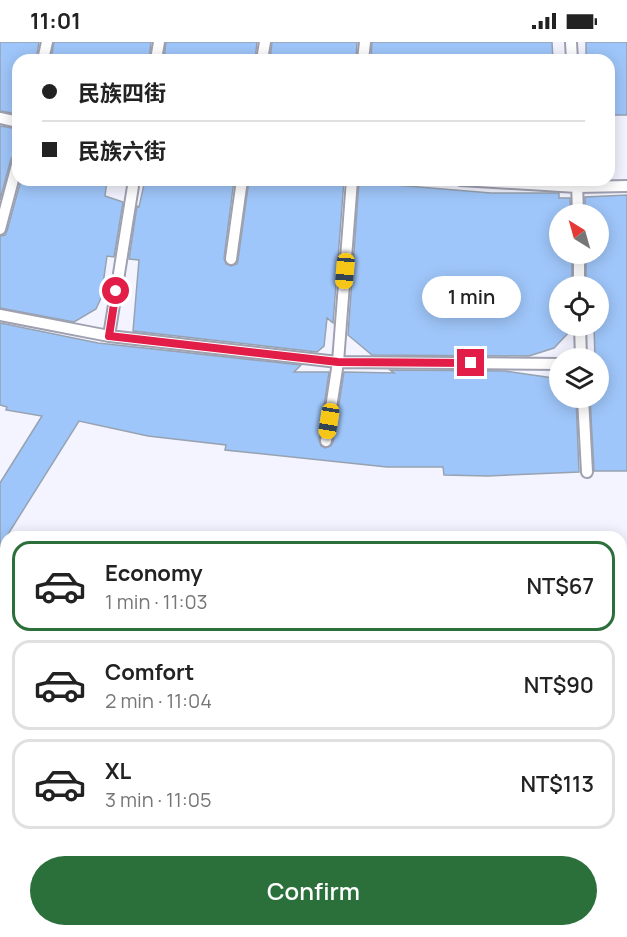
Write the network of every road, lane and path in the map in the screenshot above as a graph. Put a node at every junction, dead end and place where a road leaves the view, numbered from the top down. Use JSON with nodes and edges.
{"nodes":[{"id":1,"x":12,"y":184,"type":"edge"},
{"id":2,"x":133,"y":186,"type":"edge"},
{"id":3,"x":241,"y":186,"type":"edge"},
{"id":4,"x":352,"y":186,"type":"edge"},
{"id":5,"x":577,"y":186,"type":"edge"},
{"id":6,"x":578,"y":204,"type":"edge"},
{"id":7,"x":0,"y":229,"type":"edge"},
{"id":8,"x":231,"y":259,"type":"dead end"},
{"id":9,"x":0,"y":315,"type":"edge"},
{"id":10,"x":109,"y":336,"type":"junction"},
{"id":11,"x":338,"y":362,"type":"junction"},
{"id":12,"x":549,"y":364,"type":"edge"},
{"id":13,"x":584,"y":408,"type":"edge"},
{"id":14,"x":326,"y":441,"type":"dead end"},
{"id":15,"x":587,"y":472,"type":"dead end"}],
"edges":[{"from":1,"to":7,"type":"lane"},
{"from":2,"to":10,"type":"lane"},
{"from":3,"to":8,"type":"lane"},
{"from":4,"to":11,"type":"lane"},
{"from":5,"to":6,"type":"lane"},
{"from":9,"to":10,"type":"lane"},
{"from":10,"to":11,"type":"lane"},
{"from":11,"to":12,"type":"lane"},
{"from":11,"to":14,"type":"lane"},
{"from":13,"to":15,"type":"lane"}]}
